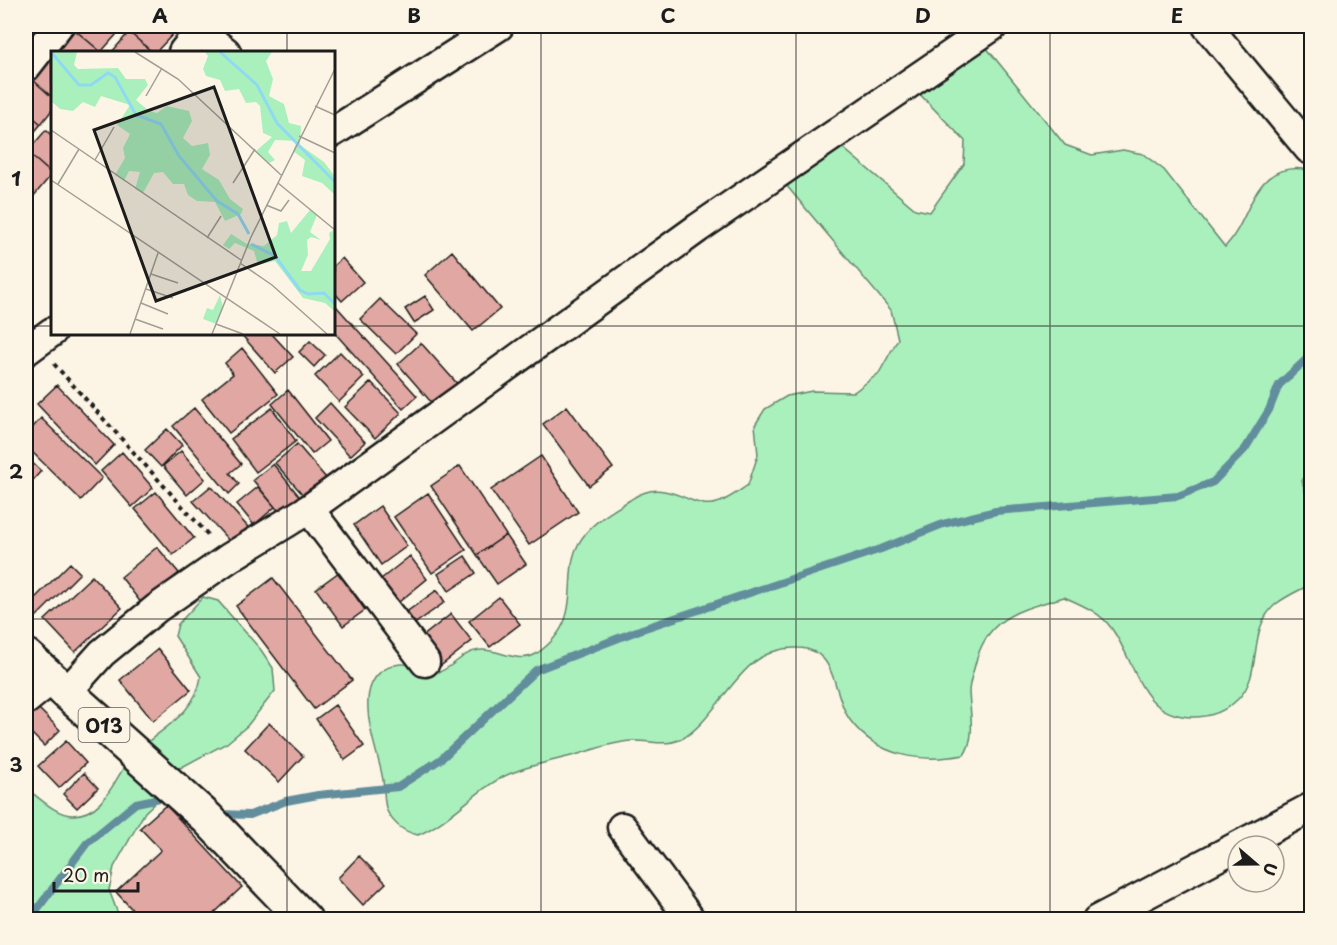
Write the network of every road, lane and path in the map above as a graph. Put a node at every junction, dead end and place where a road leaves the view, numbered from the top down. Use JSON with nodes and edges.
{"nodes":[{"id":1,"x":58,"y":26,"type":"edge"},
{"id":2,"x":499,"y":26,"type":"edge"},
{"id":3,"x":993,"y":26,"type":"edge"},
{"id":4,"x":1207,"y":26,"type":"edge"},
{"id":5,"x":192,"y":36,"type":"edge"},
{"id":6,"x":224,"y":51,"type":"edge"},
{"id":7,"x":26,"y":67,"type":"edge"},
{"id":8,"x":334,"y":131,"type":"edge"},
{"id":9,"x":1309,"y":150,"type":"dead end"},
{"id":10,"x":38,"y":342,"type":"edge"},
{"id":11,"x":309,"y":509,"type":"junction"},
{"id":12,"x":229,"y":558,"type":"junction"},
{"id":13,"x":26,"y":656,"type":"edge"},
{"id":14,"x":425,"y":662,"type":"dead end"},
{"id":15,"x":59,"y":685,"type":"junction"},
{"id":16,"x":26,"y":700,"type":"edge"},
{"id":17,"x":1311,"y":807,"type":"edge"},
{"id":18,"x":622,"y":827,"type":"dead end"},
{"id":19,"x":305,"y":920,"type":"edge"},
{"id":20,"x":691,"y":920,"type":"edge"},
{"id":21,"x":1096,"y":920,"type":"edge"}],
"edges":[{"from":1,"to":7,"type":"street"},
{"from":2,"to":8,"type":"street"},
{"from":3,"to":11,"type":"street"},
{"from":4,"to":9,"type":"street"},
{"from":5,"to":6,"type":"street"},
{"from":10,"to":12,"type":"path"},
{"from":11,"to":12,"type":"street"},
{"from":11,"to":14,"type":"street"},
{"from":12,"to":15,"type":"street"},
{"from":13,"to":15,"type":"main road","number":"013"},
{"from":15,"to":16,"type":"street"},
{"from":15,"to":19,"type":"main road","number":"013"},
{"from":17,"to":21,"type":"street"},
{"from":18,"to":20,"type":"street"}]}
